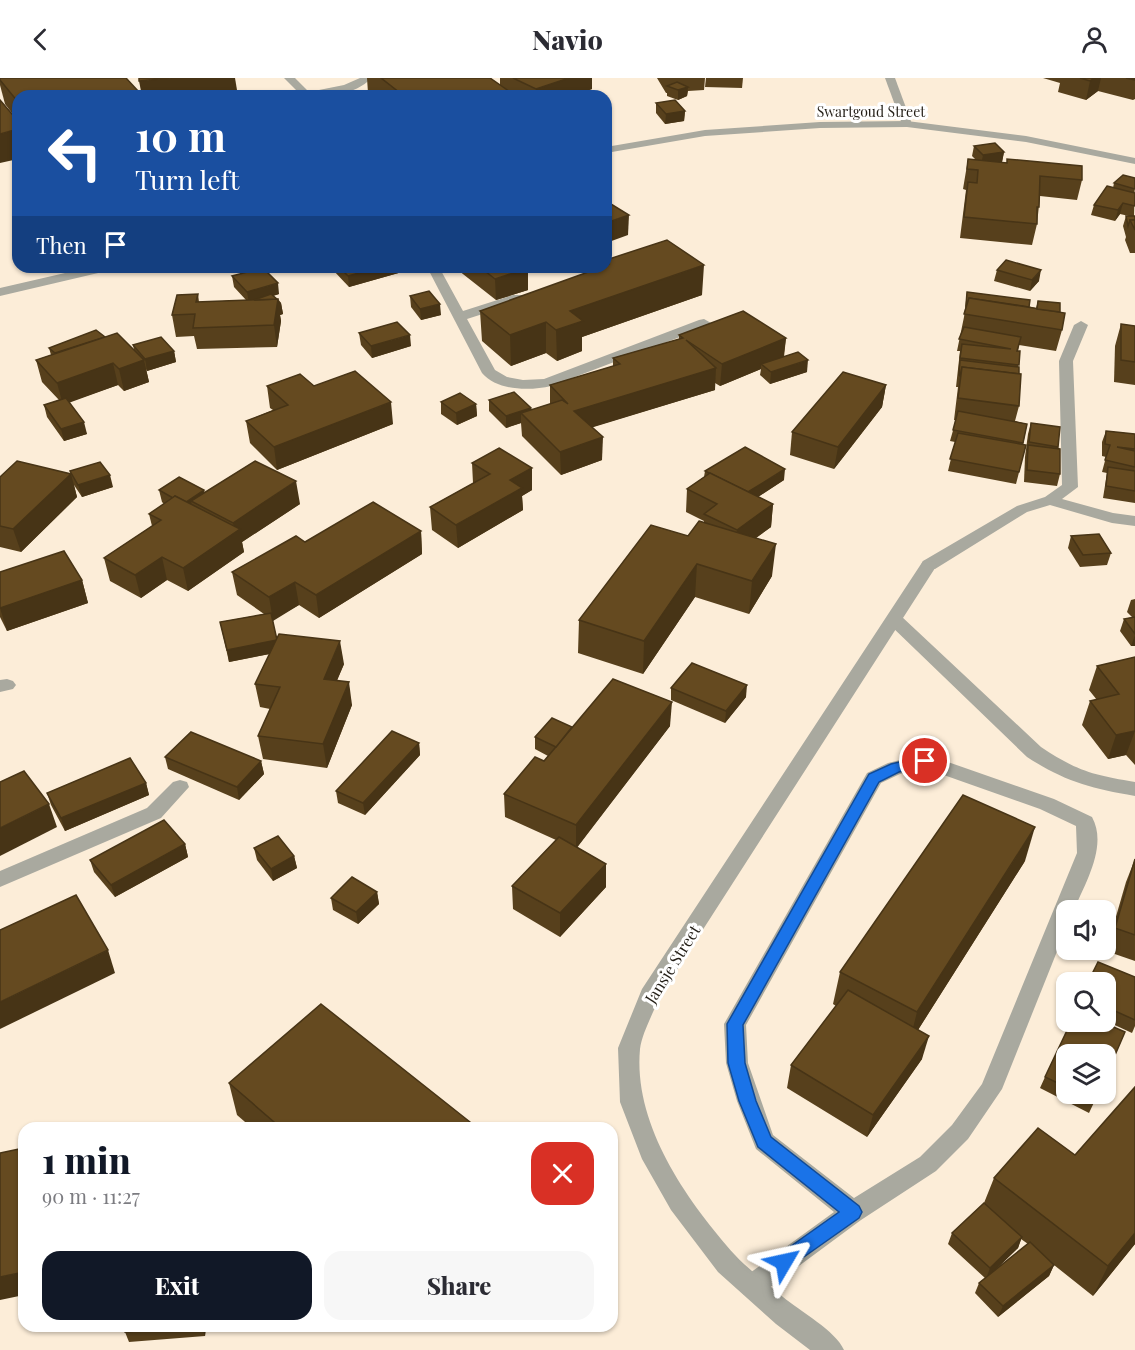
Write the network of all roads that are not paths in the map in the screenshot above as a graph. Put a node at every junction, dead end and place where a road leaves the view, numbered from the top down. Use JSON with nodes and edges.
{"nodes":[{"id":1,"x":290,"y":78,"type":"edge"},
{"id":2,"x":366,"y":78,"type":"edge"},
{"id":3,"x":891,"y":78,"type":"edge"},
{"id":4,"x":302,"y":90,"type":"edge"},
{"id":5,"x":334,"y":90,"type":"edge"},
{"id":6,"x":908,"y":124,"type":"junction"},
{"id":7,"x":612,"y":149,"type":"edge"},
{"id":8,"x":1135,"y":161,"type":"edge"},
{"id":9,"x":81,"y":273,"type":"edge"},
{"id":10,"x":436,"y":273,"type":"edge"},
{"id":11,"x":0,"y":292,"type":"edge"},
{"id":12,"x":536,"y":293,"type":"edge"},
{"id":13,"x":459,"y":316,"type":"junction"},
{"id":14,"x":704,"y":323,"type":"edge"},
{"id":15,"x":1081,"y":325,"type":"dead end"},
{"id":16,"x":1050,"y":500,"type":"junction"},
{"id":17,"x":1135,"y":521,"type":"edge"},
{"id":18,"x":895,"y":620,"type":"junction"},
{"id":19,"x":180,"y":787,"type":"dead end"},
{"id":20,"x":1135,"y":789,"type":"edge"},
{"id":21,"x":0,"y":879,"type":"edge"},
{"id":22,"x":853,"y":1212,"type":"junction"},
{"id":23,"x":752,"y":1286,"type":"junction"},
{"id":24,"x":831,"y":1350,"type":"edge"}],
"edges":[{"from":1,"to":4,"type":"street"},
{"from":2,"to":5,"type":"street"},
{"from":3,"to":6,"type":"street"},
{"from":6,"to":7,"type":"street","name":"Swartgoud Street"},
{"from":6,"to":8,"type":"street","name":"Swartgoud Street"},
{"from":9,"to":11,"type":"street"},
{"from":10,"to":13,"type":"street"},
{"from":12,"to":13,"type":"street"},
{"from":13,"to":14,"type":"street"},
{"from":15,"to":16,"type":"street"},
{"from":16,"to":17,"type":"street"},
{"from":16,"to":18,"type":"street","name":"Jansje Street"},
{"from":18,"to":20,"type":"street"},
{"from":18,"to":23,"type":"street","name":"Jansje Street"},
{"from":19,"to":21,"type":"street"},
{"from":22,"to":22,"type":"street"},
{"from":22,"to":23,"type":"street"},
{"from":23,"to":24,"type":"street","name":"Jansje Street"}]}
